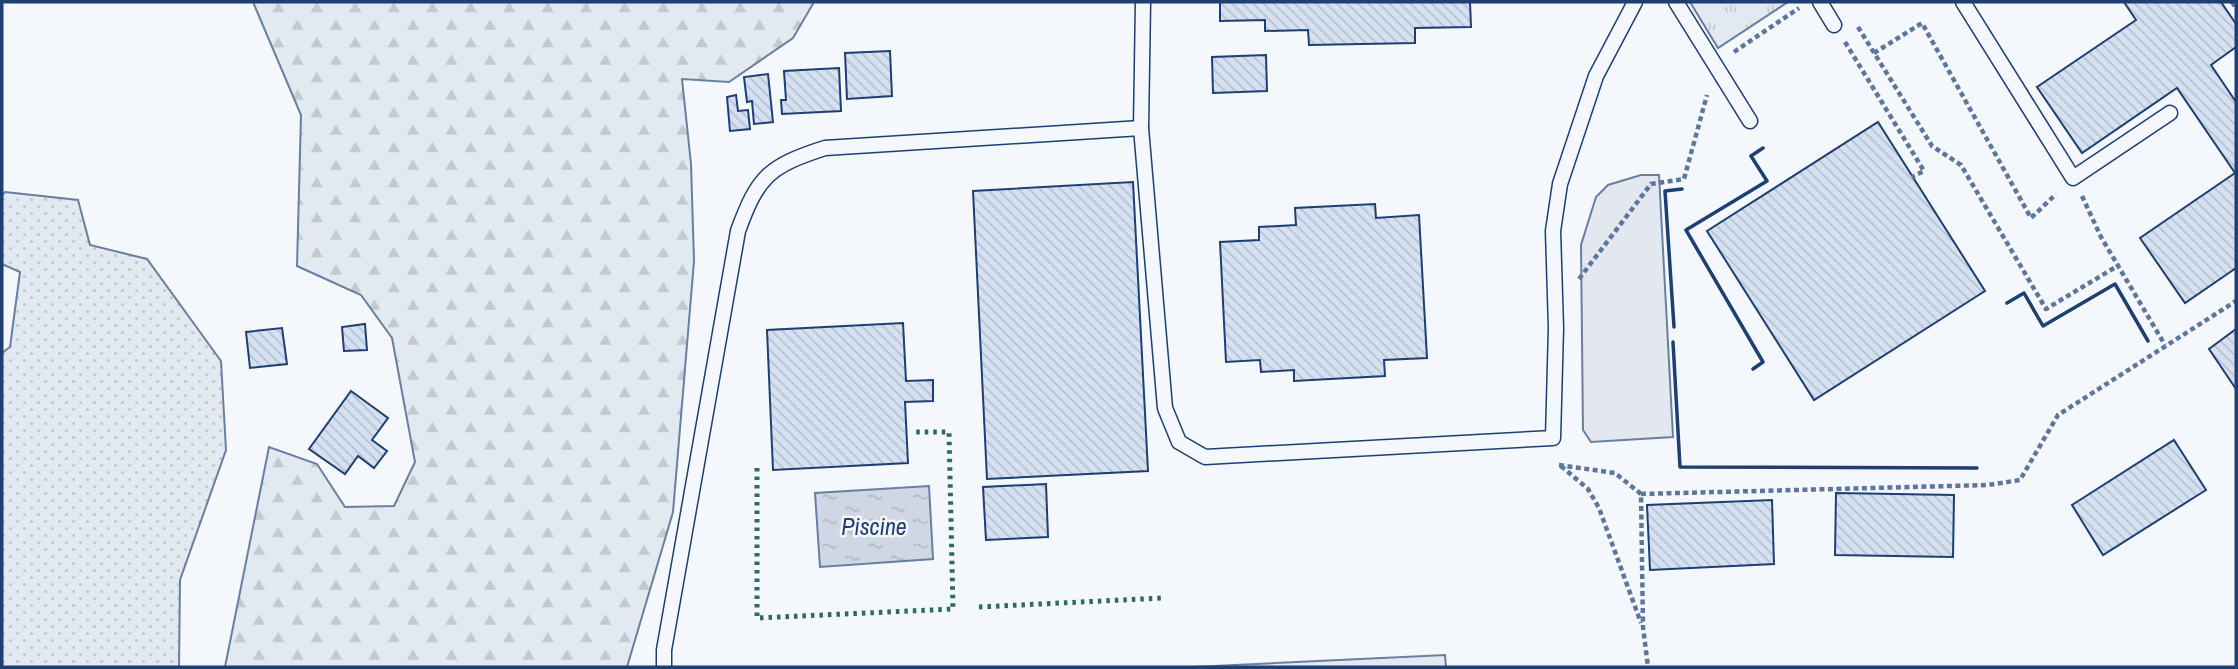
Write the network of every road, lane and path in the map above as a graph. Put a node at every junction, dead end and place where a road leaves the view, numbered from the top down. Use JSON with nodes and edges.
{"nodes":[{"id":1,"x":1143,"y":2,"type":"edge"},
{"id":2,"x":1635,"y":2,"type":"edge"},
{"id":3,"x":1676,"y":2,"type":"edge"},
{"id":4,"x":1809,"y":2,"type":"edge"},
{"id":5,"x":1820,"y":2,"type":"edge"},
{"id":6,"x":1963,"y":2,"type":"edge"},
{"id":7,"x":2232,"y":2,"type":"edge"},
{"id":8,"x":2236,"y":8,"type":"edge"},
{"id":9,"x":1855,"y":22,"type":"dead end"},
{"id":10,"x":1834,"y":25,"type":"joint"},
{"id":11,"x":1874,"y":53,"type":"junction"},
{"id":12,"x":1715,"y":64,"type":"junction"},
{"id":13,"x":2170,"y":113,"type":"dead end"},
{"id":14,"x":1750,"y":121,"type":"dead end"},
{"id":15,"x":1141,"y":128,"type":"junction"},
{"id":16,"x":1912,"y":177,"type":"dead end"},
{"id":17,"x":2073,"y":178,"type":"junction"},
{"id":18,"x":2119,"y":265,"type":"junction"},
{"id":19,"x":1576,"y":285,"type":"dead end"},
{"id":20,"x":2236,"y":301,"type":"edge"},
{"id":21,"x":2165,"y":345,"type":"junction"},
{"id":22,"x":1641,"y":495,"type":"junction"},
{"id":23,"x":1643,"y":626,"type":"junction"},
{"id":24,"x":664,"y":667,"type":"edge"},
{"id":25,"x":1648,"y":667,"type":"edge"}],
"edges":[{"from":1,"to":15,"type":"lane"},
{"from":2,"to":15,"type":"lane"},
{"from":3,"to":12,"type":"lane"},
{"from":4,"to":12,"type":"path"},
{"from":5,"to":10,"type":"lane"},
{"from":6,"to":17,"type":"lane"},
{"from":7,"to":8,"type":"path"},
{"from":9,"to":11,"type":"path"},
{"from":10,"to":16,"type":"path"},
{"from":11,"to":17,"type":"path"},
{"from":11,"to":18,"type":"path"},
{"from":12,"to":14,"type":"lane"},
{"from":12,"to":19,"type":"path"},
{"from":13,"to":17,"type":"lane"},
{"from":15,"to":24,"type":"lane"},
{"from":17,"to":18,"type":"path"},
{"from":18,"to":21,"type":"path"},
{"from":20,"to":21,"type":"path"},
{"from":21,"to":22,"type":"path"},
{"from":22,"to":23,"type":"path"},
{"from":22,"to":23,"type":"path"},
{"from":23,"to":25,"type":"path"}]}
